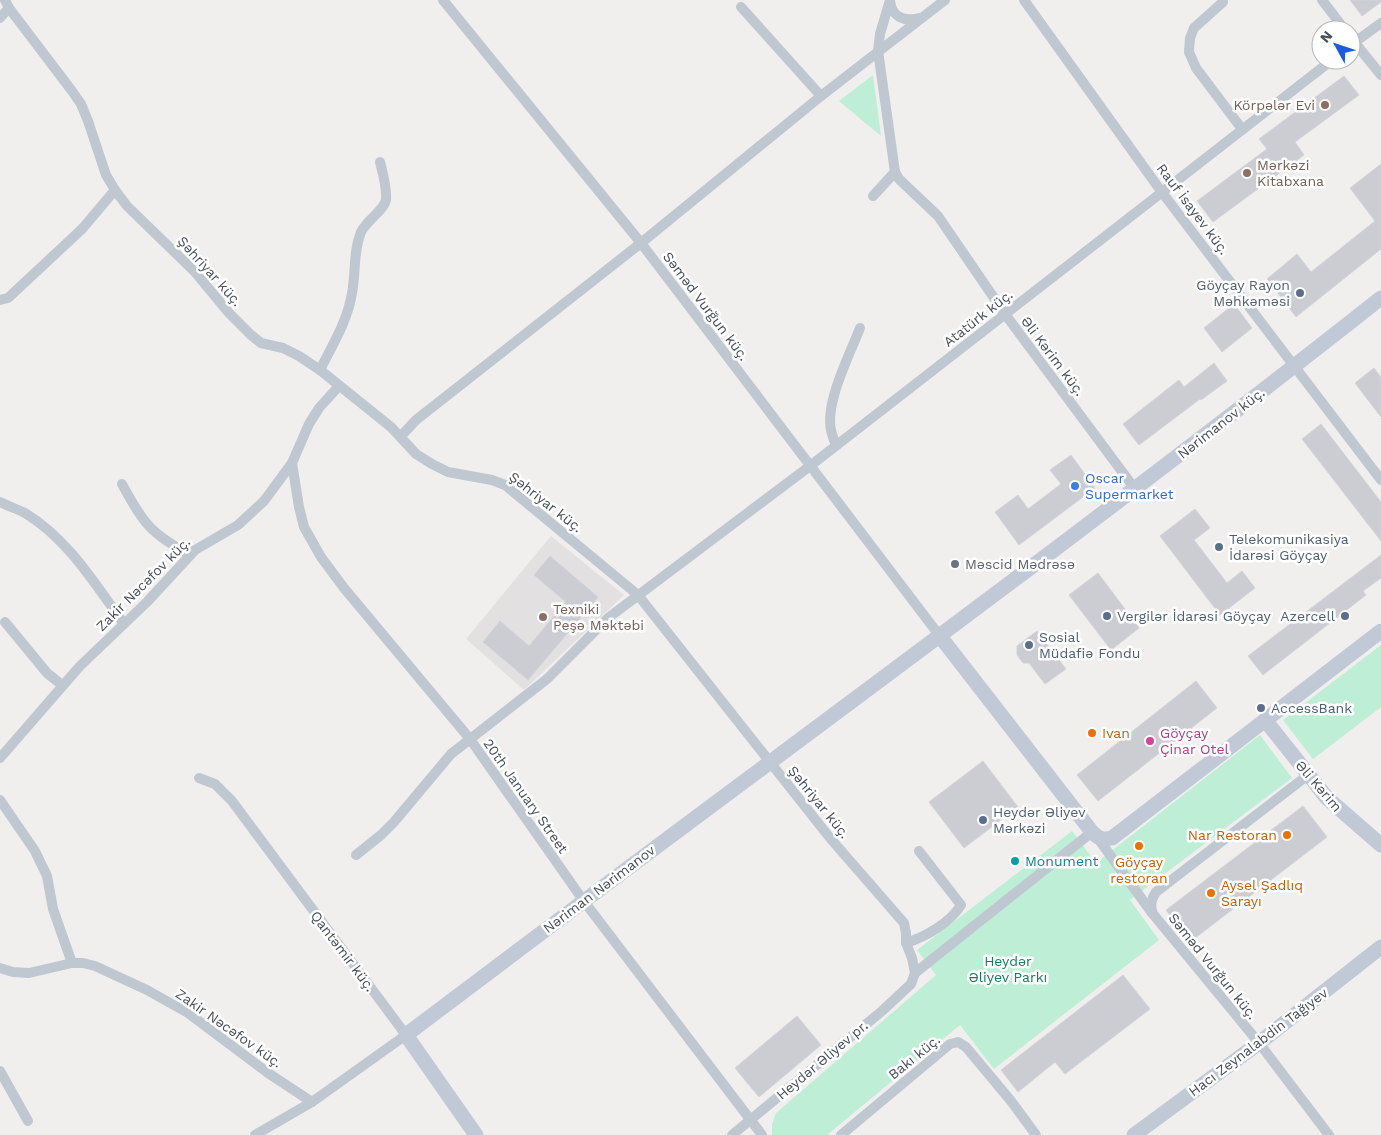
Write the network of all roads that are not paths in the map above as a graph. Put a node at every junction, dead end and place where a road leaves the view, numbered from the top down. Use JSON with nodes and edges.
{"nodes":[{"id":1,"x":443,"y":0,"type":"edge"},
{"id":2,"x":890,"y":0,"type":"edge"},
{"id":3,"x":945,"y":0,"type":"edge"},
{"id":4,"x":1024,"y":0,"type":"edge"},
{"id":5,"x":1322,"y":0,"type":"edge"},
{"id":6,"x":1223,"y":2,"type":"dead end"},
{"id":7,"x":7,"y":4,"type":"edge"},
{"id":8,"x":741,"y":7,"type":"dead end"},
{"id":9,"x":922,"y":17,"type":"junction"},
{"id":10,"x":0,"y":18,"type":"edge"},
{"id":11,"x":1337,"y":20,"type":"edge"},
{"id":12,"x":1381,"y":23,"type":"edge"},
{"id":13,"x":1361,"y":36,"type":"edge"},
{"id":14,"x":878,"y":51,"type":"junction"},
{"id":15,"x":1361,"y":52,"type":"edge"},
{"id":16,"x":1319,"y":70,"type":"edge"},
{"id":17,"x":1381,"y":75,"type":"edge"},
{"id":18,"x":821,"y":96,"type":"junction"},
{"id":19,"x":1242,"y":129,"type":"junction"},
{"id":20,"x":380,"y":162,"type":"dead end"},
{"id":21,"x":895,"y":172,"type":"junction"},
{"id":22,"x":114,"y":190,"type":"junction"},
{"id":23,"x":1161,"y":191,"type":"junction"},
{"id":24,"x":873,"y":196,"type":"dead end"},
{"id":25,"x":641,"y":243,"type":"junction"},
{"id":26,"x":1381,"y":298,"type":"edge"},
{"id":27,"x":0,"y":300,"type":"edge"},
{"id":28,"x":1005,"y":314,"type":"junction"},
{"id":29,"x":860,"y":328,"type":"dead end"},
{"id":30,"x":1295,"y":366,"type":"junction"},
{"id":31,"x":320,"y":370,"type":"junction"},
{"id":32,"x":338,"y":386,"type":"junction"},
{"id":33,"x":402,"y":436,"type":"junction"},
{"id":34,"x":836,"y":445,"type":"junction"},
{"id":35,"x":292,"y":463,"type":"junction"},
{"id":36,"x":810,"y":466,"type":"junction"},
{"id":37,"x":1381,"y":480,"type":"edge"},
{"id":38,"x":122,"y":484,"type":"dead end"},
{"id":39,"x":1135,"y":489,"type":"junction"},
{"id":40,"x":0,"y":502,"type":"edge"},
{"id":41,"x":190,"y":555,"type":"junction"},
{"id":42,"x":638,"y":595,"type":"junction"},
{"id":43,"x":5,"y":622,"type":"dead end"},
{"id":44,"x":124,"y":624,"type":"junction"},
{"id":45,"x":1381,"y":631,"type":"edge"},
{"id":46,"x":939,"y":635,"type":"junction"},
{"id":47,"x":62,"y":686,"type":"junction"},
{"id":48,"x":1265,"y":720,"type":"junction"},
{"id":49,"x":470,"y":739,"type":"junction"},
{"id":50,"x":0,"y":758,"type":"edge"},
{"id":51,"x":769,"y":762,"type":"junction"},
{"id":52,"x":1308,"y":775,"type":"junction"},
{"id":53,"x":199,"y":778,"type":"dead end"},
{"id":54,"x":0,"y":800,"type":"edge"},
{"id":55,"x":1094,"y":835,"type":"junction"},
{"id":56,"x":1381,"y":845,"type":"edge"},
{"id":57,"x":919,"y":851,"type":"dead end"},
{"id":58,"x":356,"y":855,"type":"dead end"},
{"id":59,"x":583,"y":900,"type":"junction"},
{"id":60,"x":1153,"y":914,"type":"junction"},
{"id":61,"x":906,"y":943,"type":"junction"},
{"id":62,"x":1381,"y":946,"type":"edge"},
{"id":63,"x":72,"y":964,"type":"junction"},
{"id":64,"x":0,"y":968,"type":"edge"},
{"id":65,"x":915,"y":973,"type":"junction"},
{"id":66,"x":406,"y":1035,"type":"junction"},
{"id":67,"x":1259,"y":1043,"type":"junction"},
{"id":68,"x":0,"y":1070,"type":"edge"},
{"id":69,"x":312,"y":1102,"type":"junction"},
{"id":70,"x":750,"y":1120,"type":"junction"},
{"id":71,"x":28,"y":1121,"type":"dead end"},
{"id":72,"x":255,"y":1135,"type":"edge"},
{"id":73,"x":476,"y":1135,"type":"edge"},
{"id":74,"x":732,"y":1135,"type":"edge"},
{"id":75,"x":762,"y":1135,"type":"edge"},
{"id":76,"x":841,"y":1135,"type":"edge"},
{"id":77,"x":1036,"y":1135,"type":"edge"},
{"id":78,"x":1134,"y":1135,"type":"edge"},
{"id":79,"x":1330,"y":1135,"type":"edge"}],
"edges":[{"from":1,"to":25,"type":"street","name":"Səməd Vurğun küç."},
{"from":2,"to":9,"type":"street"},
{"from":2,"to":14,"type":"street"},
{"from":3,"to":9,"type":"street"},
{"from":4,"to":23,"type":"street","name":"Rauf İsayev küç."},
{"from":5,"to":11,"type":"street"},
{"from":6,"to":19,"type":"street"},
{"from":7,"to":10,"type":"street"},
{"from":7,"to":22,"type":"street","name":"Şəhriyar küç."},
{"from":8,"to":18,"type":"street"},
{"from":9,"to":14,"type":"street"},
{"from":12,"to":13,"type":"street"},
{"from":14,"to":18,"type":"street"},
{"from":14,"to":21,"type":"street"},
{"from":15,"to":17,"type":"street"},
{"from":16,"to":19,"type":"street","name":"Atatürk küç."},
{"from":18,"to":25,"type":"street"},
{"from":19,"to":23,"type":"street","name":"Atatürk küç."},
{"from":20,"to":31,"type":"street"},
{"from":21,"to":24,"type":"street"},
{"from":21,"to":28,"type":"street","name":"Əli Kərim küç."},
{"from":22,"to":27,"type":"street"},
{"from":22,"to":31,"type":"street","name":"Şəhriyar küç."},
{"from":23,"to":28,"type":"street","name":"Atatürk küç."},
{"from":23,"to":30,"type":"street","name":"Rauf İsayev küç."},
{"from":25,"to":33,"type":"street"},
{"from":25,"to":36,"type":"street","name":"Səməd Vurğun küç."},
{"from":26,"to":30,"type":"main road","name":"Nərimanov küç."},
{"from":28,"to":34,"type":"street","name":"Atatürk küç."},
{"from":28,"to":39,"type":"street","name":"Əli Kərim küç."},
{"from":29,"to":34,"type":"street"},
{"from":30,"to":37,"type":"street","name":"Rauf İsayev küç."},
{"from":30,"to":39,"type":"main road","name":"Nərimanov küç."},
{"from":31,"to":32,"type":"street","name":"Şəhriyar küç."},
{"from":32,"to":33,"type":"street","name":"Şəhriyar küç."},
{"from":32,"to":35,"type":"street","name":"Zakir Nəcəfov küç."},
{"from":33,"to":42,"type":"street","name":"Şəhriyar küç."},
{"from":34,"to":36,"type":"street","name":"Atatürk küç."},
{"from":35,"to":41,"type":"street","name":"Zakir Nəcəfov küç."},
{"from":35,"to":49,"type":"street","name":"20th January Street"},
{"from":36,"to":42,"type":"street","name":"Atatürk küç."},
{"from":36,"to":46,"type":"street","name":"Səməd Vurğun küç."},
{"from":38,"to":41,"type":"street"},
{"from":39,"to":46,"type":"main road","name":"Nərimanov küç."},
{"from":40,"to":44,"type":"street"},
{"from":41,"to":44,"type":"street","name":"Zakir Nəcəfov küç."},
{"from":42,"to":49,"type":"street","name":"Atatürk küç."},
{"from":42,"to":51,"type":"street","name":"Şəhriyar küç."},
{"from":43,"to":47,"type":"street"},
{"from":44,"to":47,"type":"street","name":"Zakir Nəcəfov küç."},
{"from":45,"to":48,"type":"main road"},
{"from":46,"to":51,"type":"main road","name":"Nəriman Nərimanov"},
{"from":46,"to":55,"type":"main road"},
{"from":47,"to":50,"type":"street","name":"Zakir Nəcəfov küç."},
{"from":48,"to":52,"type":"main road","name":"Əli Kərim"},
{"from":48,"to":55,"type":"main road"},
{"from":49,"to":58,"type":"street","name":"Atatürk küç."},
{"from":49,"to":59,"type":"street","name":"20th January Street"},
{"from":51,"to":59,"type":"main road","name":"Nəriman Nərimanov"},
{"from":51,"to":61,"type":"street","name":"Şəhriyar küç."},
{"from":52,"to":56,"type":"main road","name":"Əli Kərim"},
{"from":52,"to":60,"type":"street","name":"Səməd Vurğun küç."},
{"from":53,"to":66,"type":"street","name":"Qantəmir küç."},
{"from":54,"to":63,"type":"street"},
{"from":55,"to":60,"type":"street"},
{"from":55,"to":65,"type":"street"},
{"from":57,"to":61,"type":"street"},
{"from":59,"to":66,"type":"main road","name":"Nəriman Nərimanov"},
{"from":59,"to":70,"type":"street","name":"20th January Street"},
{"from":60,"to":67,"type":"street","name":"Səməd Vurğun küç."},
{"from":61,"to":65,"type":"street","name":"Şəhriyar küç."},
{"from":62,"to":67,"type":"main road","name":"Hacı Zeynalabdin Tağıyev"},
{"from":63,"to":64,"type":"street","name":"Zakir Nəcəfov küç."},
{"from":63,"to":69,"type":"street","name":"Zakir Nəcəfov küç."},
{"from":65,"to":70,"type":"street","name":"Heydər Əliyev pr."},
{"from":66,"to":69,"type":"street","name":"Nəriman Nərimanov"},
{"from":66,"to":73,"type":"main road","name":"Qantəmir küç."},
{"from":67,"to":78,"type":"main road","name":"Hacı Zeynalabdin Tağıyev"},
{"from":67,"to":79,"type":"street","name":"Səməd Vurğun küç."},
{"from":68,"to":71,"type":"street"},
{"from":69,"to":72,"type":"street","name":"Nəriman Nərimanov"},
{"from":70,"to":74,"type":"street","name":"Heydər Əliyev pr."},
{"from":70,"to":75,"type":"street","name":"20th January Street"},
{"from":76,"to":77,"type":"street","name":"Bakı küç."}]}
